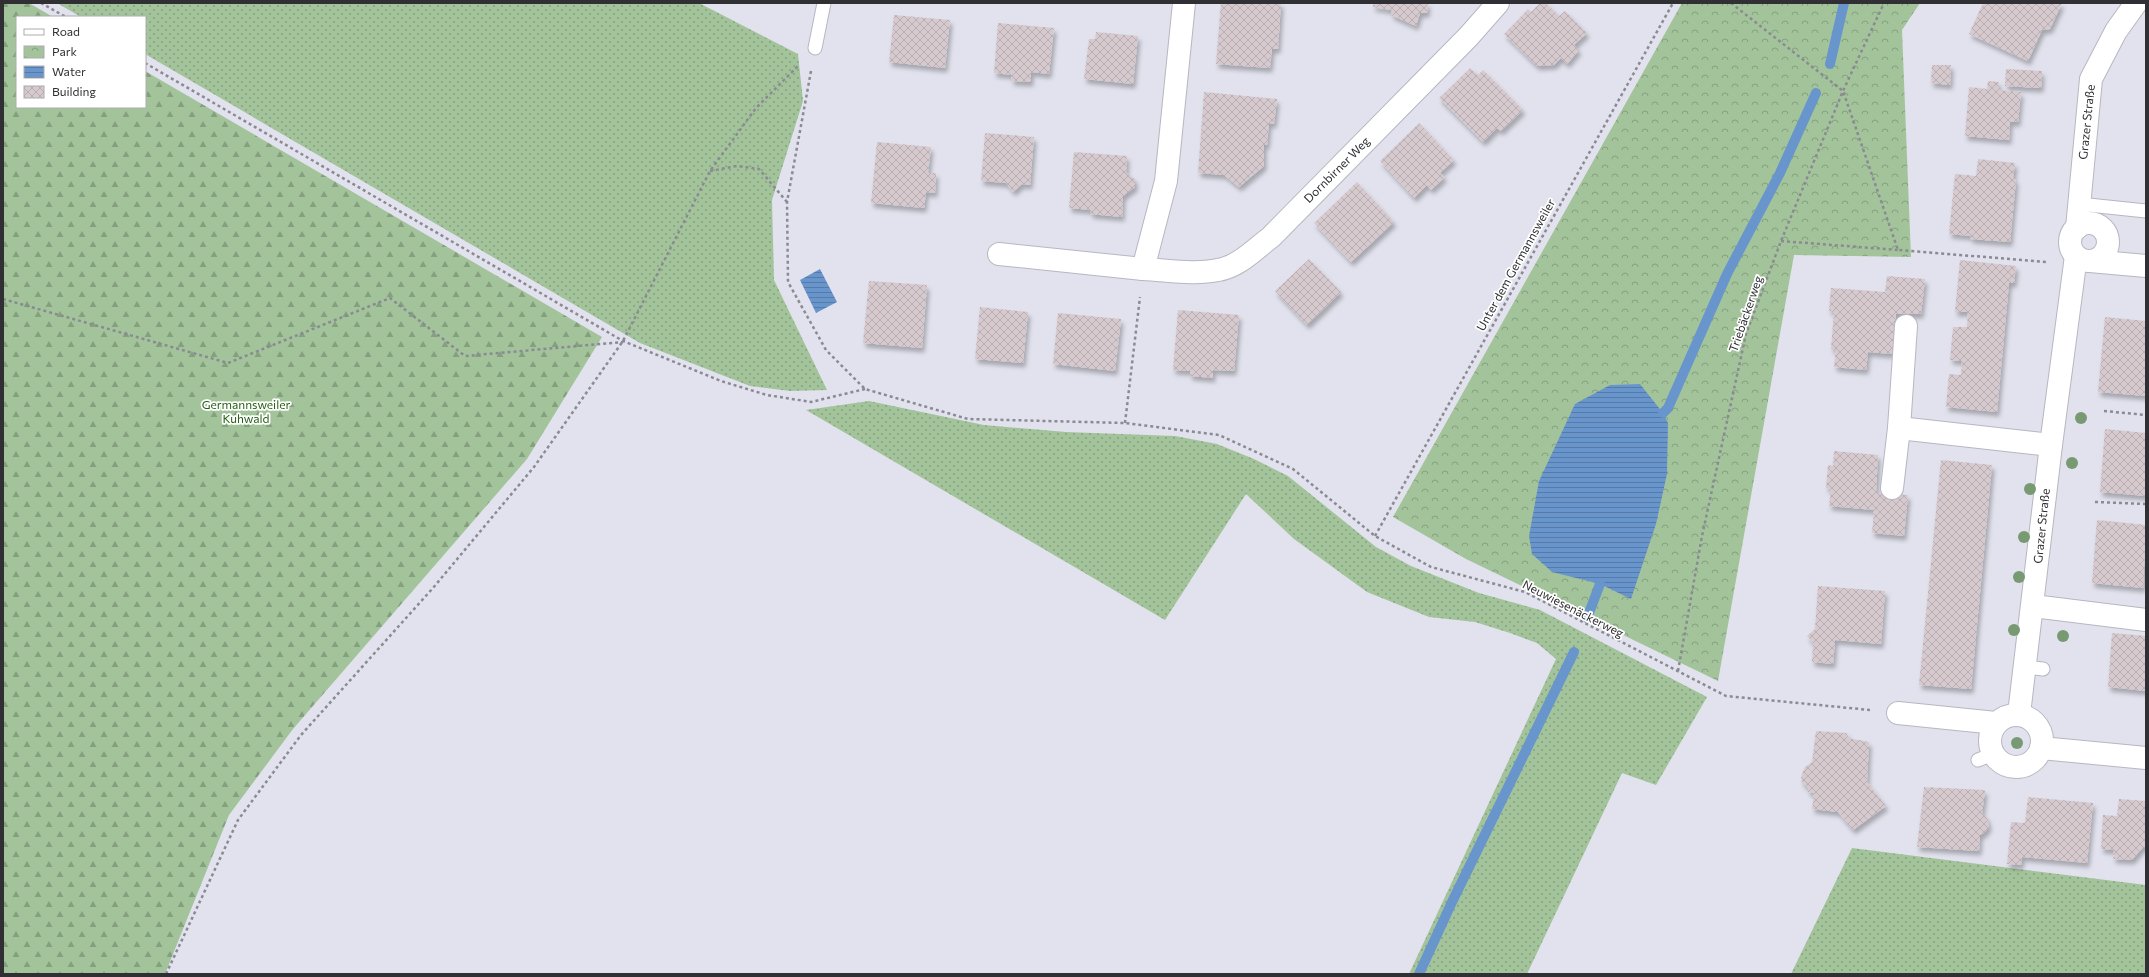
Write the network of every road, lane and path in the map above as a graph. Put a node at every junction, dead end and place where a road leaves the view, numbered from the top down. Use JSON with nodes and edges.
{"nodes":[{"id":1,"x":42,"y":3,"type":"edge"},
{"id":2,"x":824,"y":3,"type":"edge"},
{"id":3,"x":1184,"y":3,"type":"edge"},
{"id":4,"x":1498,"y":3,"type":"edge"},
{"id":5,"x":1673,"y":3,"type":"edge"},
{"id":6,"x":1731,"y":3,"type":"edge"},
{"id":7,"x":1884,"y":3,"type":"edge"},
{"id":8,"x":2136,"y":3,"type":"edge"},
{"id":9,"x":64,"y":16,"type":"edge"},
{"id":10,"x":815,"y":48,"type":"junction"},
{"id":11,"x":146,"y":64,"type":"edge"},
{"id":12,"x":1843,"y":91,"type":"junction"},
{"id":13,"x":710,"y":171,"type":"junction"},
{"id":14,"x":787,"y":202,"type":"junction"},
{"id":15,"x":2079,"y":204,"type":"junction"},
{"id":16,"x":2146,"y":211,"type":"edge"},
{"id":17,"x":2077,"y":228,"type":"junction"},
{"id":18,"x":1781,"y":241,"type":"junction"},
{"id":19,"x":1898,"y":250,"type":"junction"},
{"id":20,"x":999,"y":254,"type":"dead end"},
{"id":21,"x":2080,"y":257,"type":"junction"},
{"id":22,"x":2146,"y":266,"type":"edge"},
{"id":23,"x":1143,"y":268,"type":"junction"},
{"id":24,"x":3,"y":299,"type":"edge"},
{"id":25,"x":1906,"y":326,"type":"dead end"},
{"id":26,"x":623,"y":342,"type":"junction"},
{"id":27,"x":865,"y":388,"type":"junction"},
{"id":28,"x":2104,"y":411,"type":"dead end"},
{"id":29,"x":2146,"y":415,"type":"edge"},
{"id":30,"x":1125,"y":423,"type":"junction"},
{"id":31,"x":1899,"y":428,"type":"junction"},
{"id":32,"x":2051,"y":445,"type":"junction"},
{"id":33,"x":1892,"y":488,"type":"dead end"},
{"id":34,"x":2095,"y":502,"type":"dead end"},
{"id":35,"x":2146,"y":504,"type":"edge"},
{"id":36,"x":1375,"y":536,"type":"junction"},
{"id":37,"x":2033,"y":606,"type":"junction"},
{"id":38,"x":2146,"y":620,"type":"edge"},
{"id":39,"x":1678,"y":671,"type":"junction"},
{"id":40,"x":1898,"y":713,"type":"joint"},
{"id":41,"x":2019,"y":714,"type":"junction"},
{"id":42,"x":1996,"y":723,"type":"junction"},
{"id":43,"x":2041,"y":748,"type":"junction"},
{"id":44,"x":2146,"y":758,"type":"edge"},
{"id":45,"x":166,"y":974,"type":"edge"}],
"edges":[{"from":1,"to":9,"type":"path"},
{"from":2,"to":10,"type":"lane"},
{"from":3,"to":23,"type":"street"},
{"from":4,"to":23,"type":"street","name":"Dornbirner Weg"},
{"from":5,"to":36,"type":"path","name":"Unter dem Germannsweiler"},
{"from":6,"to":12,"type":"path"},
{"from":7,"to":12,"type":"path","name":"Triebäckerweg"},
{"from":8,"to":15,"type":"street","name":"Grazer Straße"},
{"from":10,"to":13,"type":"path"},
{"from":10,"to":14,"type":"path"},
{"from":11,"to":26,"type":"path"},
{"from":12,"to":18,"type":"path","name":"Triebäckerweg"},
{"from":12,"to":19,"type":"path"},
{"from":13,"to":14,"type":"path"},
{"from":13,"to":26,"type":"path"},
{"from":14,"to":27,"type":"path"},
{"from":15,"to":16,"type":"lane"},
{"from":15,"to":17,"type":"street","name":"Grazer Straße"},
{"from":17,"to":21,"type":"street","name":"Grazer Straße"},
{"from":17,"to":21,"type":"street"},
{"from":18,"to":19,"type":"path"},
{"from":18,"to":39,"type":"path","name":"Triebäckerweg"},
{"from":19,"to":21,"type":"path"},
{"from":20,"to":23,"type":"street","name":"Dornbirner Weg"},
{"from":21,"to":22,"type":"street"},
{"from":21,"to":32,"type":"street","name":"Grazer Straße"},
{"from":23,"to":30,"type":"path"},
{"from":24,"to":26,"type":"path"},
{"from":25,"to":31,"type":"street"},
{"from":26,"to":27,"type":"path"},
{"from":26,"to":45,"type":"path"},
{"from":27,"to":30,"type":"path","name":"Neuwiesenäckerweg"},
{"from":28,"to":29,"type":"path"},
{"from":30,"to":36,"type":"path","name":"Neuwiesenäckerweg"},
{"from":31,"to":32,"type":"street"},
{"from":31,"to":33,"type":"street"},
{"from":32,"to":37,"type":"street","name":"Grazer Straße"},
{"from":34,"to":35,"type":"path"},
{"from":36,"to":39,"type":"path","name":"Neuwiesenäckerweg"},
{"from":37,"to":38,"type":"street"},
{"from":37,"to":41,"type":"street","name":"Grazer Straße"},
{"from":39,"to":40,"type":"path","name":"Neuwiesenäckerweg"},
{"from":40,"to":42,"type":"street"},
{"from":41,"to":42,"type":"street"},
{"from":41,"to":43,"type":"street"},
{"from":42,"to":43,"type":"street"},
{"from":43,"to":44,"type":"street"}]}
